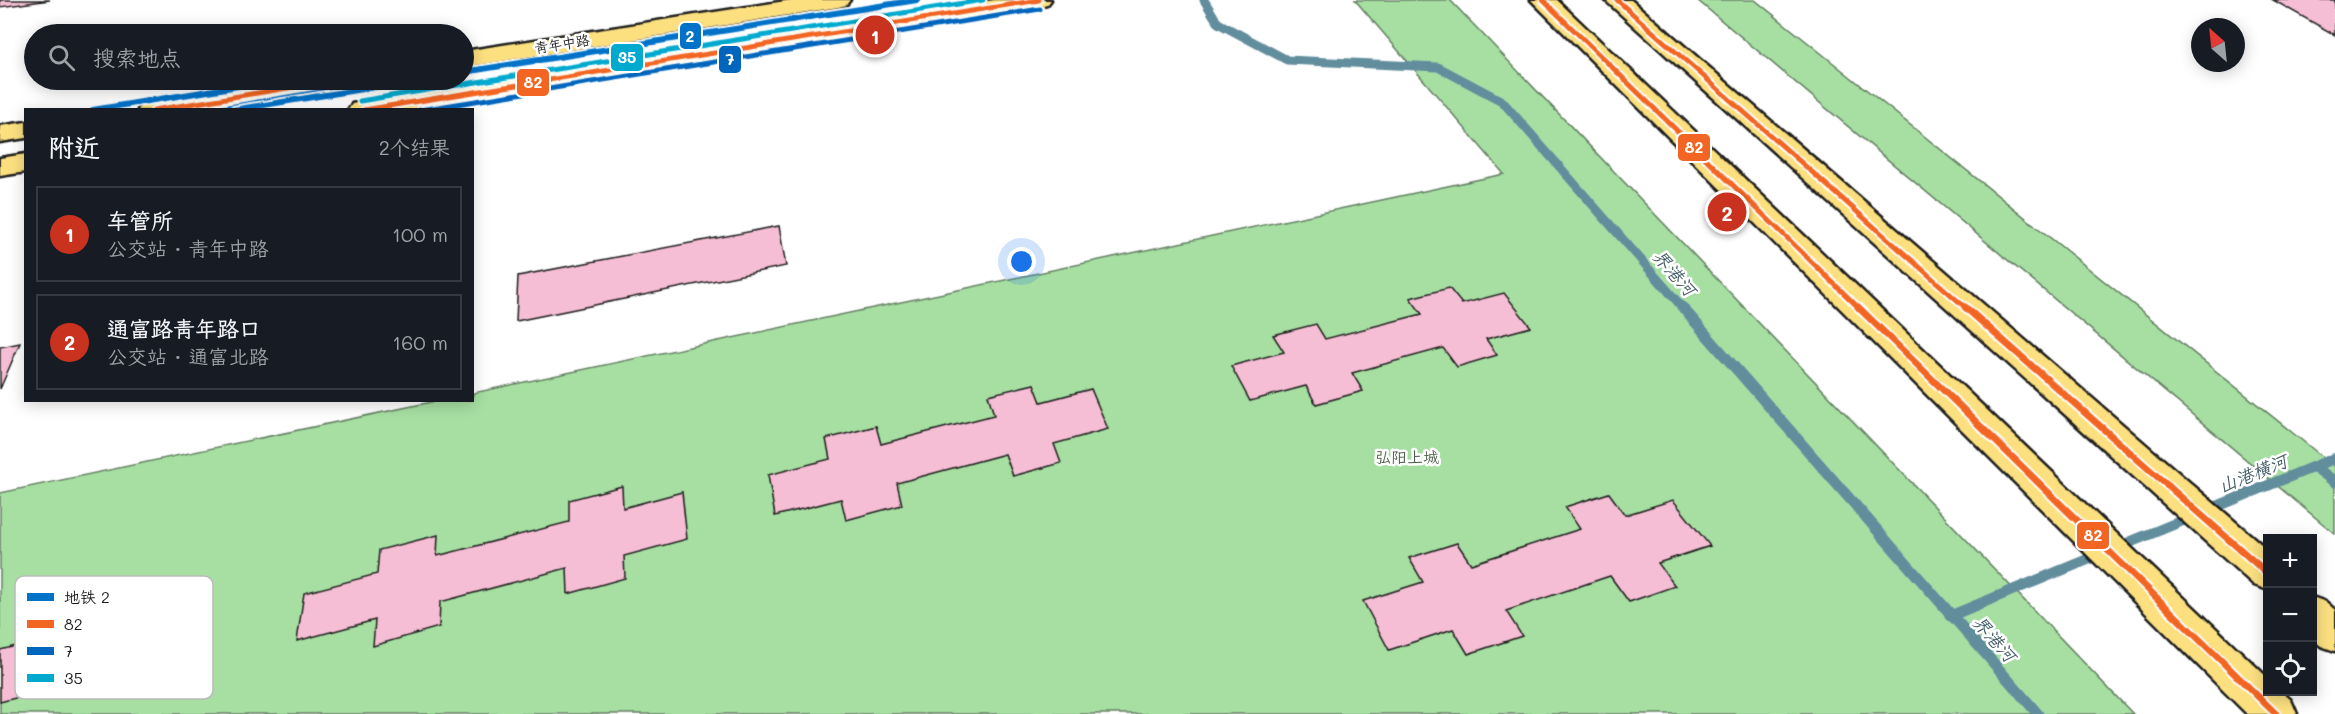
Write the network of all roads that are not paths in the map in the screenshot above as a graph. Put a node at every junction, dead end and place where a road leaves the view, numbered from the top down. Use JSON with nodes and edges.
{"nodes":[{"id":1,"x":838,"y":0,"type":"edge"},
{"id":2,"x":1039,"y":0,"type":"edge"},
{"id":3,"x":1543,"y":0,"type":"edge"},
{"id":4,"x":1617,"y":0,"type":"edge"},
{"id":5,"x":474,"y":57,"type":"edge"},
{"id":6,"x":274,"y":90,"type":"edge"},
{"id":7,"x":163,"y":108,"type":"edge"},
{"id":8,"x":373,"y":108,"type":"edge"},
{"id":9,"x":24,"y":130,"type":"edge"},
{"id":10,"x":0,"y":134,"type":"edge"},
{"id":11,"x":24,"y":163,"type":"edge"},
{"id":12,"x":0,"y":167,"type":"edge"},
{"id":13,"x":2263,"y":570,"type":"edge"},
{"id":14,"x":2317,"y":618,"type":"edge"},
{"id":15,"x":2335,"y":634,"type":"edge"},
{"id":16,"x":2276,"y":714,"type":"edge"}],
"edges":[{"from":1,"to":5,"type":"main road","name":"青年中路"},
{"from":2,"to":8,"type":"main road","name":"青年中路"},
{"from":3,"to":16,"type":"main road"},
{"from":4,"to":13,"type":"main road"},
{"from":6,"to":7,"type":"main road"},
{"from":9,"to":10,"type":"main road"},
{"from":11,"to":12,"type":"main road"},
{"from":14,"to":15,"type":"main road"}]}
